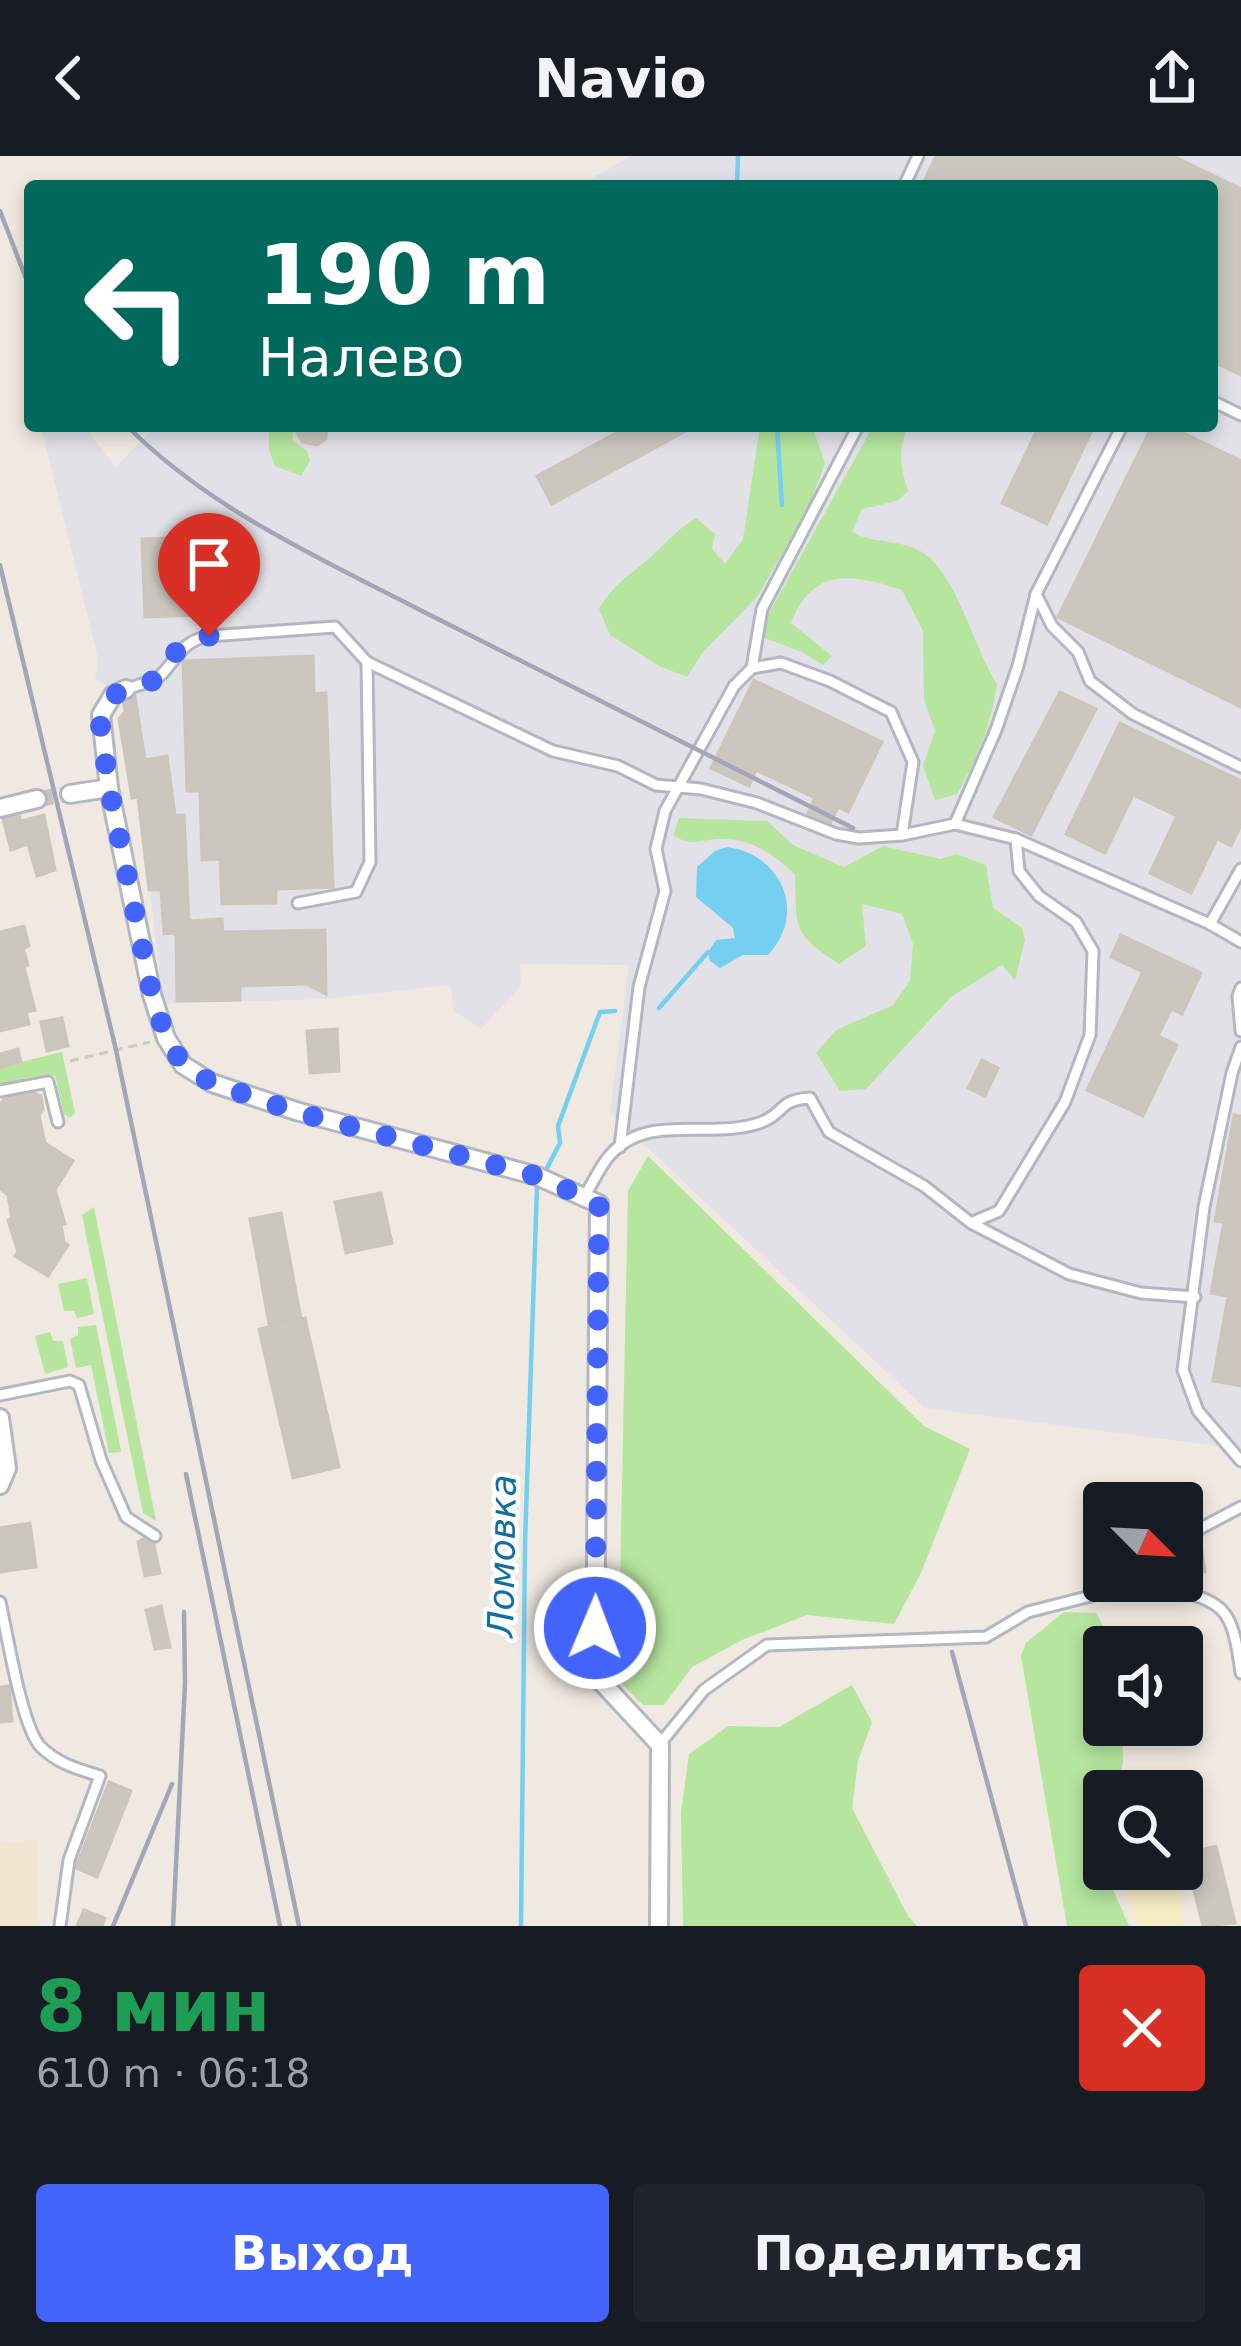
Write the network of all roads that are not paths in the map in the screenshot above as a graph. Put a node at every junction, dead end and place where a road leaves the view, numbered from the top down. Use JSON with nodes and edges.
{"nodes":[{"id":1,"x":854,"y":432,"type":"edge"},
{"id":2,"x":1119,"y":432,"type":"edge"},
{"id":3,"x":1036,"y":594,"type":"junction"},
{"id":4,"x":368,"y":662,"type":"junction"},
{"id":5,"x":752,"y":668,"type":"junction"},
{"id":6,"x":127,"y":689,"type":"joint"},
{"id":7,"x":1241,"y":767,"type":"edge"},
{"id":8,"x":679,"y":786,"type":"junction"},
{"id":9,"x":109,"y":788,"type":"junction"},
{"id":10,"x":70,"y":794,"type":"tunnel mouth"},
{"id":11,"x":37,"y":800,"type":"tunnel mouth"},
{"id":12,"x":1,"y":802,"type":"edge"},
{"id":13,"x":955,"y":824,"type":"junction"},
{"id":14,"x":902,"y":835,"type":"junction"},
{"id":15,"x":1016,"y":839,"type":"junction"},
{"id":16,"x":1241,"y":869,"type":"edge"},
{"id":17,"x":298,"y":903,"type":"dead end"},
{"id":18,"x":1210,"y":924,"type":"junction"},
{"id":19,"x":1241,"y":942,"type":"edge"},
{"id":20,"x":1241,"y":988,"type":"edge"},
{"id":21,"x":1241,"y":1031,"type":"edge"},
{"id":22,"x":1241,"y":1047,"type":"edge"},
{"id":23,"x":0,"y":1091,"type":"edge"},
{"id":24,"x":58,"y":1122,"type":"dead end"},
{"id":25,"x":620,"y":1147,"type":"junction"},
{"id":26,"x":585,"y":1196,"type":"junction"},
{"id":27,"x":971,"y":1223,"type":"junction"},
{"id":28,"x":1195,"y":1297,"type":"junction"},
{"id":29,"x":0,"y":1394,"type":"edge"},
{"id":30,"x":0,"y":1418,"type":"edge"},
{"id":31,"x":1241,"y":1461,"type":"edge"},
{"id":32,"x":0,"y":1485,"type":"edge"},
{"id":33,"x":1241,"y":1507,"type":"edge"},
{"id":34,"x":1203,"y":1527,"type":"edge"},
{"id":35,"x":155,"y":1537,"type":"dead end"},
{"id":36,"x":1083,"y":1598,"type":"edge"},
{"id":37,"x":1203,"y":1599,"type":"edge"},
{"id":38,"x":0,"y":1602,"type":"edge"},
{"id":39,"x":1241,"y":1673,"type":"edge"},
{"id":40,"x":659,"y":1745,"type":"junction"},
{"id":41,"x":60,"y":1926,"type":"edge"},
{"id":42,"x":658,"y":1926,"type":"edge"}],
"edges":[{"from":1,"to":5,"type":"lane"},
{"from":2,"to":3,"type":"lane"},
{"from":3,"to":7,"type":"lane"},
{"from":3,"to":13,"type":"lane"},
{"from":4,"to":6,"type":"lane"},
{"from":4,"to":8,"type":"lane"},
{"from":4,"to":17,"type":"lane"},
{"from":5,"to":8,"type":"lane"},
{"from":5,"to":14,"type":"lane"},
{"from":6,"to":9,"type":"street"},
{"from":8,"to":14,"type":"lane"},
{"from":8,"to":25,"type":"lane"},
{"from":9,"to":10,"type":"street"},
{"from":9,"to":26,"type":"street"},
{"from":11,"to":12,"type":"street"},
{"from":13,"to":14,"type":"lane"},
{"from":13,"to":15,"type":"lane"},
{"from":15,"to":18,"type":"lane"},
{"from":15,"to":27,"type":"lane"},
{"from":16,"to":18,"type":"lane"},
{"from":18,"to":19,"type":"lane"},
{"from":20,"to":21,"type":"lane"},
{"from":22,"to":28,"type":"lane"},
{"from":23,"to":24,"type":"lane"},
{"from":25,"to":26,"type":"lane"},
{"from":25,"to":27,"type":"lane"},
{"from":26,"to":40,"type":"street"},
{"from":27,"to":28,"type":"lane"},
{"from":28,"to":31,"type":"lane"},
{"from":29,"to":35,"type":"lane"},
{"from":30,"to":32,"type":"street"},
{"from":33,"to":34,"type":"lane"},
{"from":36,"to":40,"type":"lane"},
{"from":37,"to":39,"type":"lane"},
{"from":38,"to":41,"type":"lane"},
{"from":40,"to":42,"type":"street"}]}
